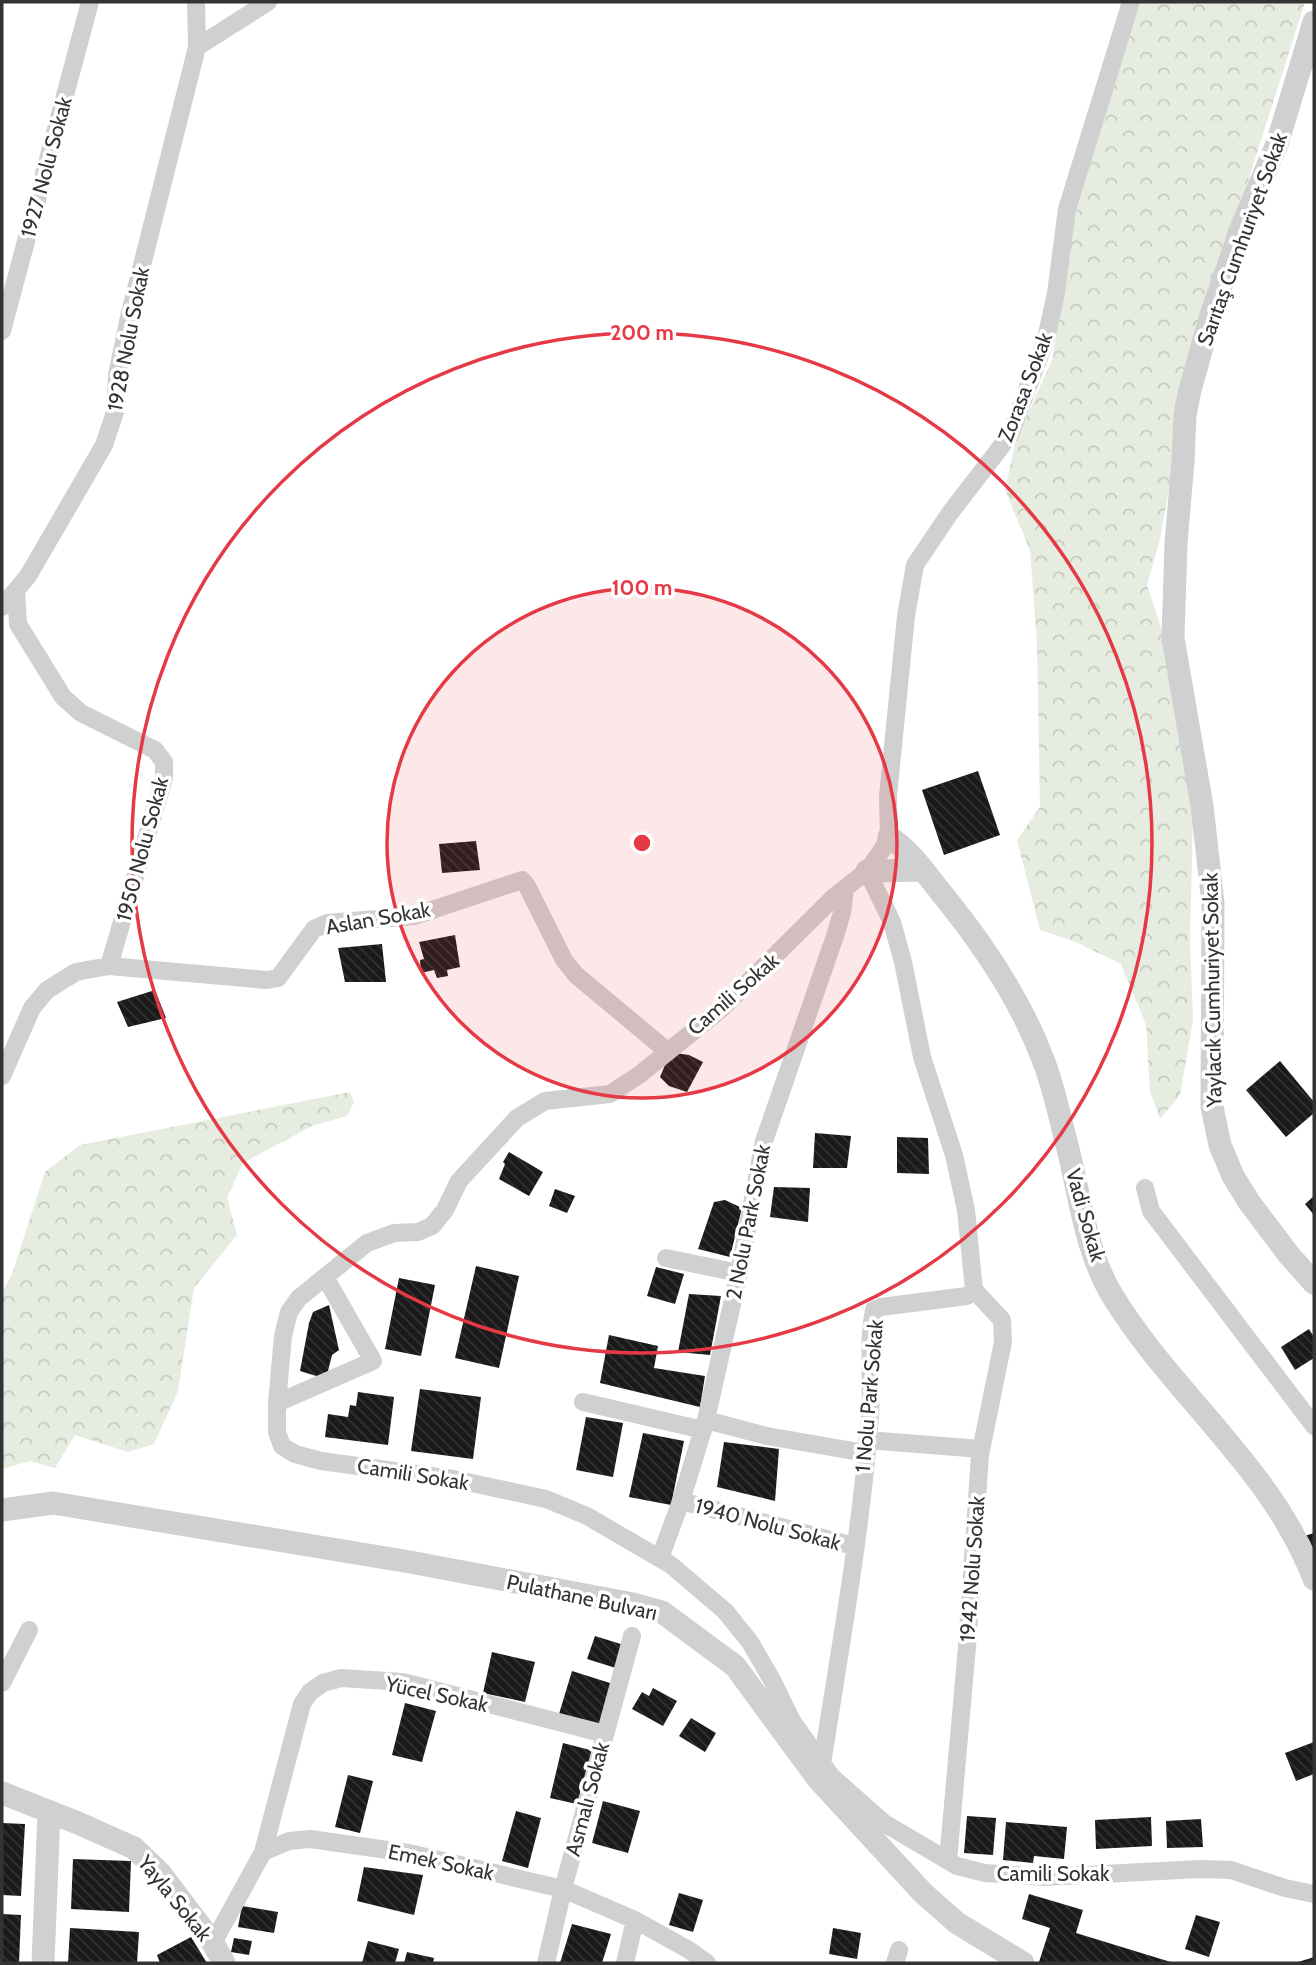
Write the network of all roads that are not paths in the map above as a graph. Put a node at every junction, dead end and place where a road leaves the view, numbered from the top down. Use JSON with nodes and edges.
{"nodes":[{"id":1,"x":90,"y":2,"type":"edge"},
{"id":2,"x":196,"y":2,"type":"edge"},
{"id":3,"x":268,"y":2,"type":"edge"},
{"id":4,"x":1130,"y":2,"type":"edge"},
{"id":5,"x":1314,"y":23,"type":"edge"},
{"id":6,"x":197,"y":47,"type":"junction"},
{"id":7,"x":2,"y":331,"type":"edge"},
{"id":8,"x":1176,"y":543,"type":"joint"},
{"id":9,"x":16,"y":591,"type":"junction"},
{"id":10,"x":2,"y":607,"type":"edge"},
{"id":11,"x":889,"y":837,"type":"junction"},
{"id":12,"x":923,"y":870,"type":"junction"},
{"id":13,"x":867,"y":871,"type":"junction"},
{"id":14,"x":845,"y":889,"type":"junction"},
{"id":15,"x":109,"y":966,"type":"junction"},
{"id":16,"x":666,"y":1050,"type":"junction"},
{"id":17,"x":2,"y":1076,"type":"edge"},
{"id":18,"x":1144,"y":1188,"type":"dead end"},
{"id":19,"x":666,"y":1258,"type":"dead end"},
{"id":20,"x":739,"y":1273,"type":"junction"},
{"id":21,"x":325,"y":1277,"type":"junction"},
{"id":22,"x":1314,"y":1283,"type":"edge"},
{"id":23,"x":974,"y":1290,"type":"junction"},
{"id":24,"x":583,"y":1402,"type":"dead end"},
{"id":25,"x":277,"y":1403,"type":"junction"},
{"id":26,"x":704,"y":1425,"type":"junction"},
{"id":27,"x":1314,"y":1426,"type":"edge"},
{"id":28,"x":866,"y":1447,"type":"junction"},
{"id":29,"x":981,"y":1449,"type":"junction"},
{"id":30,"x":681,"y":1501,"type":"junction"},
{"id":31,"x":2,"y":1510,"type":"edge"},
{"id":32,"x":854,"y":1546,"type":"junction"},
{"id":33,"x":660,"y":1558,"type":"junction"},
{"id":34,"x":1314,"y":1579,"type":"edge"},
{"id":35,"x":29,"y":1630,"type":"dead end"},
{"id":36,"x":632,"y":1636,"type":"dead end"},
{"id":37,"x":2,"y":1683,"type":"edge"},
{"id":38,"x":605,"y":1734,"type":"junction"},
{"id":39,"x":822,"y":1764,"type":"junction"},
{"id":40,"x":2,"y":1793,"type":"edge"},
{"id":41,"x":49,"y":1812,"type":"junction"},
{"id":42,"x":263,"y":1852,"type":"junction"},
{"id":43,"x":948,"y":1861,"type":"junction"},
{"id":44,"x":563,"y":1889,"type":"junction"},
{"id":45,"x":1314,"y":1894,"type":"edge"},
{"id":46,"x":635,"y":1920,"type":"junction"},
{"id":47,"x":222,"y":1958,"type":"edge"},
{"id":48,"x":43,"y":1963,"type":"edge"},
{"id":49,"x":546,"y":1963,"type":"edge"},
{"id":50,"x":625,"y":1963,"type":"edge"},
{"id":51,"x":707,"y":1963,"type":"edge"},
{"id":52,"x":1023,"y":1963,"type":"edge"}],
"edges":[{"from":1,"to":7,"type":"street","name":"1927 Nolu Sokak"},
{"from":2,"to":6,"type":"street","name":"1928 Nolu Sokak"},
{"from":3,"to":6,"type":"street"},
{"from":4,"to":11,"type":"street","name":"Zorasa Sokak"},
{"from":5,"to":8,"type":"street","name":"Sarıtaş Cumhuriyet Sokak"},
{"from":6,"to":9,"type":"street","name":"1928 Nolu Sokak"},
{"from":8,"to":22,"type":"street","name":"Yaylacık Cumhuriyet Sokak"},
{"from":9,"to":10,"type":"street","name":"1928 Nolu Sokak"},
{"from":9,"to":15,"type":"street","name":"1950 Nolu Sokak"},
{"from":11,"to":12,"type":"street","name":"Vadi Sokak"},
{"from":11,"to":13,"type":"street","name":"Camili Sokak"},
{"from":12,"to":13,"type":"street"},
{"from":12,"to":34,"type":"street","name":"Vadi Sokak"},
{"from":13,"to":14,"type":"street","name":"Camili Sokak"},
{"from":13,"to":23,"type":"street"},
{"from":14,"to":16,"type":"street","name":"Camili Sokak"},
{"from":14,"to":20,"type":"street","name":"2 Nolu Park Sokak"},
{"from":15,"to":16,"type":"street","name":"Aslan Sokak"},
{"from":15,"to":17,"type":"street","name":"Aslan Sokak"},
{"from":16,"to":21,"type":"street","name":"Camili Sokak"},
{"from":18,"to":27,"type":"street"},
{"from":19,"to":20,"type":"street"},
{"from":20,"to":26,"type":"street","name":"2 Nolu Park Sokak"},
{"from":21,"to":25,"type":"street","name":"Camili Sokak"},
{"from":21,"to":25,"type":"street"},
{"from":23,"to":28,"type":"street","name":"1 Nolu Park Sokak"},
{"from":23,"to":29,"type":"street","name":"1942 Nolu Sokak"},
{"from":24,"to":26,"type":"street"},
{"from":25,"to":33,"type":"street","name":"Camili Sokak"},
{"from":26,"to":28,"type":"street"},
{"from":26,"to":30,"type":"street","name":"2 Nolu Park Sokak"},
{"from":28,"to":29,"type":"street"},
{"from":28,"to":32,"type":"street","name":"1 Nolu Park Sokak"},
{"from":29,"to":43,"type":"street","name":"1942 Nolu Sokak"},
{"from":30,"to":32,"type":"street","name":"1940 Nolu Sokak"},
{"from":30,"to":33,"type":"street","name":"2 Nolu Park Sokak"},
{"from":31,"to":52,"type":"street","name":"Pulathane Bulvarı"},
{"from":32,"to":39,"type":"street","name":"1 Nolu Park Sokak"},
{"from":33,"to":39,"type":"street","name":"Camili Sokak"},
{"from":35,"to":37,"type":"street"},
{"from":36,"to":38,"type":"street","name":"Asmalı Sokak"},
{"from":38,"to":42,"type":"street","name":"Yücel Sokak"},
{"from":38,"to":44,"type":"street","name":"Asmalı Sokak"},
{"from":39,"to":43,"type":"street","name":"Camili Sokak"},
{"from":40,"to":41,"type":"street","name":"Yayla Sokak"},
{"from":41,"to":47,"type":"street","name":"Yayla Sokak"},
{"from":41,"to":48,"type":"street"},
{"from":42,"to":44,"type":"street","name":"Emek Sokak"},
{"from":42,"to":47,"type":"street"},
{"from":43,"to":45,"type":"street","name":"Camili Sokak"},
{"from":44,"to":46,"type":"street","name":"Emek Sokak"},
{"from":44,"to":49,"type":"street","name":"Asmalı Sokak"},
{"from":46,"to":50,"type":"street"},
{"from":46,"to":51,"type":"street","name":"Emek Sokak"}]}
